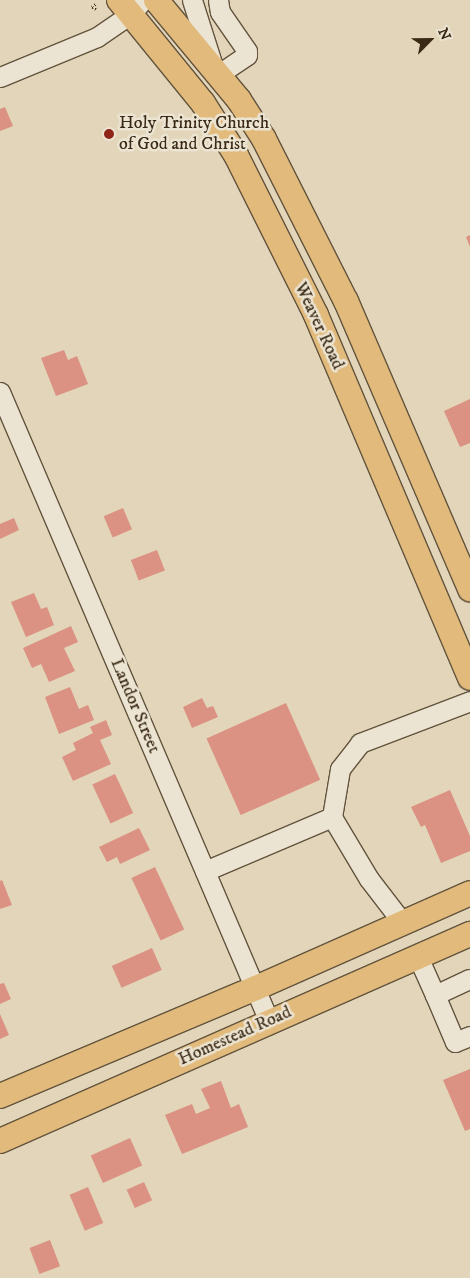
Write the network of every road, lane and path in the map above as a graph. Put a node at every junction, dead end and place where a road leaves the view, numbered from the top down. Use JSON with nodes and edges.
{"nodes":[{"id":1,"x":156,"y":0,"type":"edge"},
{"id":2,"x":192,"y":0,"type":"edge"},
{"id":3,"x":218,"y":0,"type":"edge"},
{"id":4,"x":96,"y":4,"type":"dead end"},
{"id":5,"x":131,"y":4,"type":"edge"},
{"id":6,"x":96,"y":9,"type":"dead end"},
{"id":7,"x":216,"y":70,"type":"junction"},
{"id":8,"x":0,"y":77,"type":"edge"},
{"id":9,"x":378,"y":377,"type":"junction"},
{"id":10,"x":347,"y":388,"type":"junction"},
{"id":11,"x":0,"y":392,"type":"edge"},
{"id":12,"x":470,"y":589,"type":"edge"},
{"id":13,"x":470,"y":678,"type":"edge"},
{"id":14,"x":470,"y":701,"type":"edge"},
{"id":15,"x":332,"y":817,"type":"junction"},
{"id":16,"x":205,"y":871,"type":"junction"},
{"id":17,"x":470,"y":893,"type":"edge"},
{"id":18,"x":402,"y":922,"type":"junction"},
{"id":19,"x":470,"y":934,"type":"edge"},
{"id":20,"x":418,"y":957,"type":"junction"},
{"id":21,"x":470,"y":979,"type":"edge"},
{"id":22,"x":256,"y":988,"type":"junction"},
{"id":23,"x":435,"y":995,"type":"junction"},
{"id":24,"x":269,"y":1021,"type":"junction"},
{"id":25,"x":470,"y":1036,"type":"edge"},
{"id":26,"x":0,"y":1096,"type":"edge"},
{"id":27,"x":0,"y":1141,"type":"edge"}],
"edges":[{"from":1,"to":7,"type":"main road","name":"Weaver Road"},
{"from":2,"to":7,"type":"street"},
{"from":3,"to":7,"type":"street"},
{"from":4,"to":6,"type":"path"},
{"from":5,"to":8,"type":"street"},
{"from":5,"to":10,"type":"main road","name":"Weaver Road"},
{"from":7,"to":9,"type":"main road","name":"Weaver Road"},
{"from":9,"to":10,"type":"main road"},
{"from":9,"to":12,"type":"main road","name":"Weaver Road"},
{"from":10,"to":13,"type":"main road","name":"Weaver Road"},
{"from":11,"to":16,"type":"street","name":"Landor Street"},
{"from":14,"to":15,"type":"street"},
{"from":15,"to":16,"type":"street"},
{"from":15,"to":18,"type":"street"},
{"from":16,"to":22,"type":"street","name":"Landor Street"},
{"from":17,"to":18,"type":"main road","name":"Homestead Road"},
{"from":18,"to":22,"type":"main road","name":"Homestead Road"},
{"from":19,"to":20,"type":"main road","name":"Homestead Road"},
{"from":20,"to":23,"type":"street"},
{"from":20,"to":24,"type":"main road","name":"Homestead Road"},
{"from":21,"to":23,"type":"street"},
{"from":22,"to":24,"type":"street","name":"Landor Street"},
{"from":22,"to":26,"type":"main road","name":"Homestead Road"},
{"from":23,"to":25,"type":"street"},
{"from":24,"to":27,"type":"main road","name":"Homestead Road"}]}
